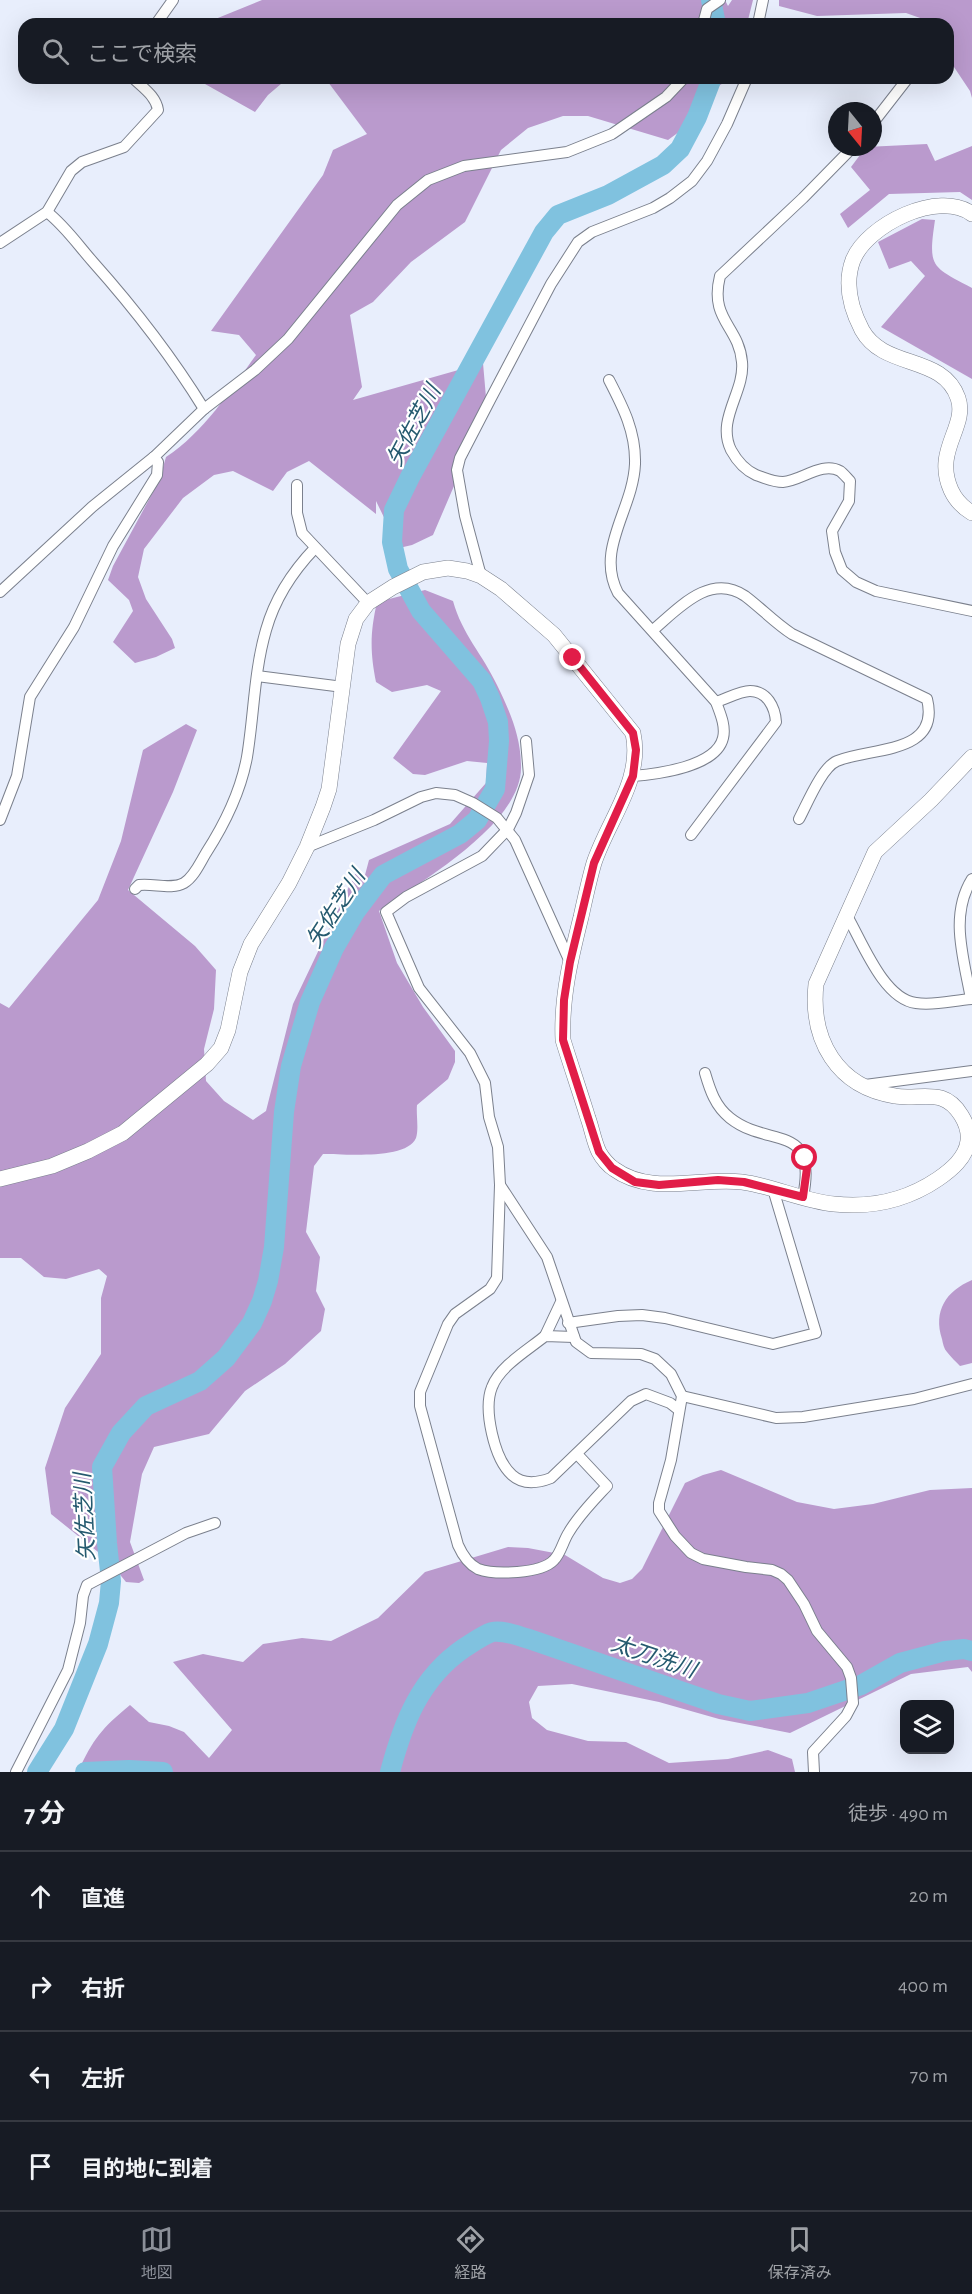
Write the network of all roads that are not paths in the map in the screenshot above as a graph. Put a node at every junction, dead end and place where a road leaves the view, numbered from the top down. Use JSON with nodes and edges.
{"nodes":[{"id":1,"x":173,"y":0,"type":"edge"},
{"id":2,"x":720,"y":0,"type":"edge"},
{"id":3,"x":763,"y":0,"type":"edge"},
{"id":4,"x":160,"y":18,"type":"edge"},
{"id":5,"x":705,"y":18,"type":"edge"},
{"id":6,"x":759,"y":18,"type":"edge"},
{"id":7,"x":140,"y":84,"type":"edge"},
{"id":8,"x":678,"y":84,"type":"edge"},
{"id":9,"x":745,"y":84,"type":"edge"},
{"id":10,"x":903,"y":84,"type":"edge"},
{"id":11,"x":882,"y":111,"type":"edge"},
{"id":12,"x":844,"y":156,"type":"edge"},
{"id":13,"x":47,"y":212,"type":"junction"},
{"id":14,"x":972,"y":214,"type":"edge"},
{"id":15,"x":0,"y":243,"type":"edge"},
{"id":16,"x":609,"y":380,"type":"dead end"},
{"id":17,"x":204,"y":409,"type":"junction"},
{"id":18,"x":154,"y":457,"type":"junction"},
{"id":19,"x":297,"y":485,"type":"dead end"},
{"id":20,"x":972,"y":513,"type":"edge"},
{"id":21,"x":315,"y":548,"type":"junction"},
{"id":22,"x":481,"y":576,"type":"junction"},
{"id":23,"x":0,"y":592,"type":"edge"},
{"id":24,"x":368,"y":603,"type":"junction"},
{"id":25,"x":972,"y":611,"type":"edge"},
{"id":26,"x":653,"y":630,"type":"junction"},
{"id":27,"x":257,"y":676,"type":"junction"},
{"id":28,"x":343,"y":687,"type":"junction"},
{"id":29,"x":716,"y":702,"type":"junction"},
{"id":30,"x":526,"y":741,"type":"dead end"},
{"id":31,"x":972,"y":757,"type":"edge"},
{"id":32,"x":633,"y":776,"type":"junction"},
{"id":33,"x":799,"y":819,"type":"dead end"},
{"id":34,"x":0,"y":820,"type":"edge"},
{"id":35,"x":508,"y":829,"type":"junction"},
{"id":36,"x":691,"y":835,"type":"dead end"},
{"id":37,"x":307,"y":847,"type":"junction"},
{"id":38,"x":972,"y":879,"type":"edge"},
{"id":39,"x":135,"y":889,"type":"dead end"},
{"id":40,"x":846,"y":914,"type":"junction"},
{"id":41,"x":570,"y":962,"type":"junction"},
{"id":42,"x":972,"y":999,"type":"edge"},
{"id":43,"x":972,"y":1071,"type":"edge"},
{"id":44,"x":705,"y":1073,"type":"dead end"},
{"id":45,"x":865,"y":1085,"type":"junction"},
{"id":46,"x":0,"y":1179,"type":"edge"},
{"id":47,"x":500,"y":1185,"type":"junction"},
{"id":48,"x":773,"y":1189,"type":"junction"},
{"id":49,"x":803,"y":1197,"type":"junction"},
{"id":50,"x":561,"y":1302,"type":"junction"},
{"id":51,"x":568,"y":1323,"type":"junction"},
{"id":52,"x":545,"y":1336,"type":"junction"},
{"id":53,"x":574,"y":1337,"type":"junction"},
{"id":54,"x":972,"y":1384,"type":"edge"},
{"id":55,"x":682,"y":1396,"type":"junction"},
{"id":56,"x":679,"y":1410,"type":"junction"},
{"id":57,"x":577,"y":1454,"type":"junction"},
{"id":58,"x":215,"y":1523,"type":"dead end"},
{"id":59,"x":16,"y":1772,"type":"edge"},
{"id":60,"x":814,"y":1772,"type":"edge"}],
"edges":[{"from":1,"to":4,"type":"street"},
{"from":2,"to":5,"type":"street"},
{"from":3,"to":6,"type":"street"},
{"from":7,"to":13,"type":"street"},
{"from":8,"to":17,"type":"street"},
{"from":9,"to":22,"type":"street"},
{"from":10,"to":11,"type":"street"},
{"from":12,"to":25,"type":"street"},
{"from":13,"to":15,"type":"street"},
{"from":13,"to":17,"type":"street"},
{"from":14,"to":20,"type":"street"},
{"from":16,"to":26,"type":"street"},
{"from":17,"to":18,"type":"street"},
{"from":18,"to":23,"type":"street"},
{"from":18,"to":34,"type":"street"},
{"from":19,"to":21,"type":"street"},
{"from":21,"to":24,"type":"street"},
{"from":21,"to":27,"type":"street"},
{"from":22,"to":24,"type":"street"},
{"from":22,"to":32,"type":"street"},
{"from":24,"to":28,"type":"street"},
{"from":26,"to":29,"type":"street"},
{"from":26,"to":33,"type":"street"},
{"from":27,"to":28,"type":"street"},
{"from":27,"to":39,"type":"street"},
{"from":28,"to":37,"type":"street"},
{"from":29,"to":32,"type":"street"},
{"from":29,"to":36,"type":"street"},
{"from":30,"to":35,"type":"street"},
{"from":31,"to":40,"type":"street"},
{"from":32,"to":41,"type":"street"},
{"from":35,"to":37,"type":"street"},
{"from":35,"to":41,"type":"street"},
{"from":35,"to":47,"type":"street"},
{"from":37,"to":46,"type":"street"},
{"from":38,"to":42,"type":"street"},
{"from":40,"to":42,"type":"street"},
{"from":40,"to":45,"type":"street"},
{"from":41,"to":48,"type":"street"},
{"from":43,"to":45,"type":"street"},
{"from":44,"to":49,"type":"street"},
{"from":45,"to":49,"type":"street"},
{"from":47,"to":50,"type":"street"},
{"from":47,"to":57,"type":"street"},
{"from":48,"to":49,"type":"street"},
{"from":48,"to":51,"type":"street"},
{"from":50,"to":51,"type":"street"},
{"from":50,"to":52,"type":"street"},
{"from":51,"to":53,"type":"street"},
{"from":52,"to":53,"type":"street"},
{"from":52,"to":57,"type":"street"},
{"from":53,"to":55,"type":"street"},
{"from":54,"to":55,"type":"street"},
{"from":55,"to":56,"type":"street"},
{"from":56,"to":57,"type":"street"},
{"from":56,"to":60,"type":"street"},
{"from":58,"to":59,"type":"street"}]}
